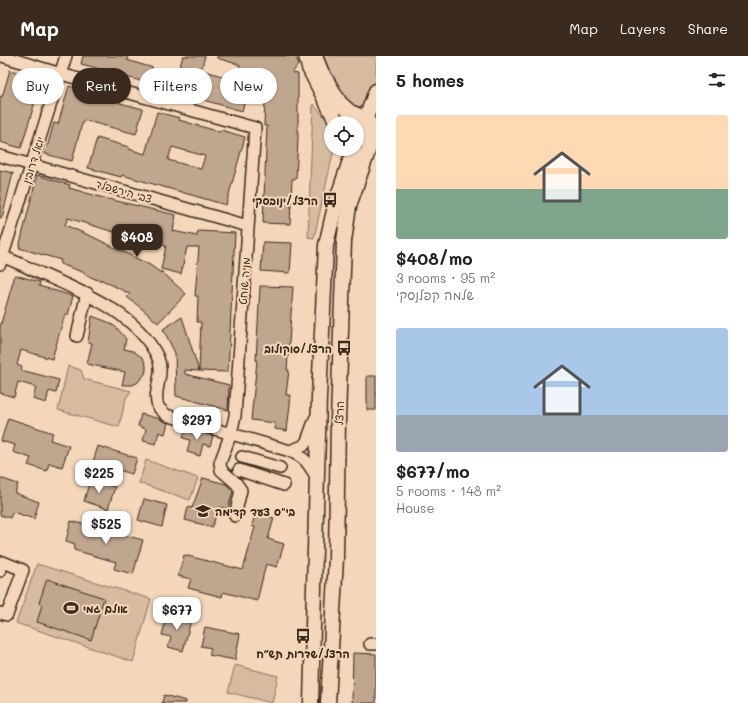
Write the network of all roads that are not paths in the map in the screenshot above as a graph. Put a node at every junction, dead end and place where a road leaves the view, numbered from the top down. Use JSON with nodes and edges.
{"nodes":[{"id":1,"x":2,"y":56,"type":"edge"},
{"id":2,"x":66,"y":56,"type":"edge"},
{"id":3,"x":306,"y":56,"type":"edge"},
{"id":4,"x":315,"y":56,"type":"edge"},
{"id":5,"x":41,"y":68,"type":"edge"},
{"id":6,"x":63,"y":68,"type":"edge"},
{"id":7,"x":64,"y":75,"type":"edge"},
{"id":8,"x":376,"y":91,"type":"edge"},
{"id":9,"x":326,"y":102,"type":"junction"},
{"id":10,"x":51,"y":104,"type":"edge"},
{"id":11,"x":333,"y":116,"type":"edge"},
{"id":12,"x":336,"y":116,"type":"edge"},
{"id":13,"x":365,"y":130,"type":"edge"},
{"id":14,"x":0,"y":156,"type":"edge"},
{"id":15,"x":350,"y":156,"type":"edge"},
{"id":16,"x":32,"y":164,"type":"junction"},
{"id":17,"x":248,"y":226,"type":"junction"},
{"id":18,"x":1,"y":259,"type":"edge"},
{"id":19,"x":87,"y":293,"type":"junction"},
{"id":20,"x":77,"y":336,"type":"dead end"},
{"id":21,"x":319,"y":397,"type":"junction"},
{"id":22,"x":231,"y":433,"type":"junction"},
{"id":23,"x":260,"y":442,"type":"junction"},
{"id":24,"x":290,"y":451,"type":"junction"},
{"id":25,"x":242,"y":456,"type":"dead end"},
{"id":26,"x":258,"y":461,"type":"junction"},
{"id":27,"x":280,"y":468,"type":"dead end"},
{"id":28,"x":240,"y":470,"type":"dead end"},
{"id":29,"x":256,"y":476,"type":"junction"},
{"id":30,"x":317,"y":478,"type":"junction"},
{"id":31,"x":284,"y":485,"type":"dead end"},
{"id":32,"x":235,"y":516,"type":"dead end"},
{"id":33,"x":0,"y":571,"type":"edge"},
{"id":34,"x":0,"y":613,"type":"edge"},
{"id":35,"x":311,"y":703,"type":"edge"},
{"id":36,"x":328,"y":703,"type":"edge"}],
"edges":[{"from":1,"to":5,"type":"street"},
{"from":2,"to":6,"type":"street","name":"יואל דרובין"},
{"from":3,"to":9,"type":"main road"},
{"from":4,"to":13,"type":"main road"},
{"from":7,"to":17,"type":"street","name":"מניה שוחט"},
{"from":8,"to":13,"type":"main road","name":"הרצל"},
{"from":9,"to":11,"type":"main road"},
{"from":9,"to":12,"type":"main road"},
{"from":10,"to":16,"type":"street","name":"יואל דרובין"},
{"from":13,"to":36,"type":"main road","name":"הרצל"},
{"from":14,"to":16,"type":"street","name":"צבי הירשפלד"},
{"from":15,"to":21,"type":"main road","name":"הרצל"},
{"from":16,"to":17,"type":"street","name":"צבי הירשפלד"},
{"from":16,"to":18,"type":"street","name":"יואל דרובין"},
{"from":17,"to":22,"type":"street","name":"מניה שוחט"},
{"from":18,"to":19,"type":"street"},
{"from":19,"to":20,"type":"street"},
{"from":19,"to":22,"type":"street"},
{"from":21,"to":24,"type":"street"},
{"from":21,"to":30,"type":"main road","name":"הרצל"},
{"from":22,"to":23,"type":"street"},
{"from":22,"to":32,"type":"street","name":"מניה שוחט"},
{"from":23,"to":24,"type":"street"},
{"from":23,"to":26,"type":"street"},
{"from":24,"to":30,"type":"street"},
{"from":25,"to":26,"type":"street"},
{"from":26,"to":27,"type":"street"},
{"from":26,"to":29,"type":"street"},
{"from":28,"to":29,"type":"street"},
{"from":29,"to":31,"type":"street"},
{"from":30,"to":35,"type":"main road","name":"הרצל"},
{"from":33,"to":34,"type":"street"}]}
